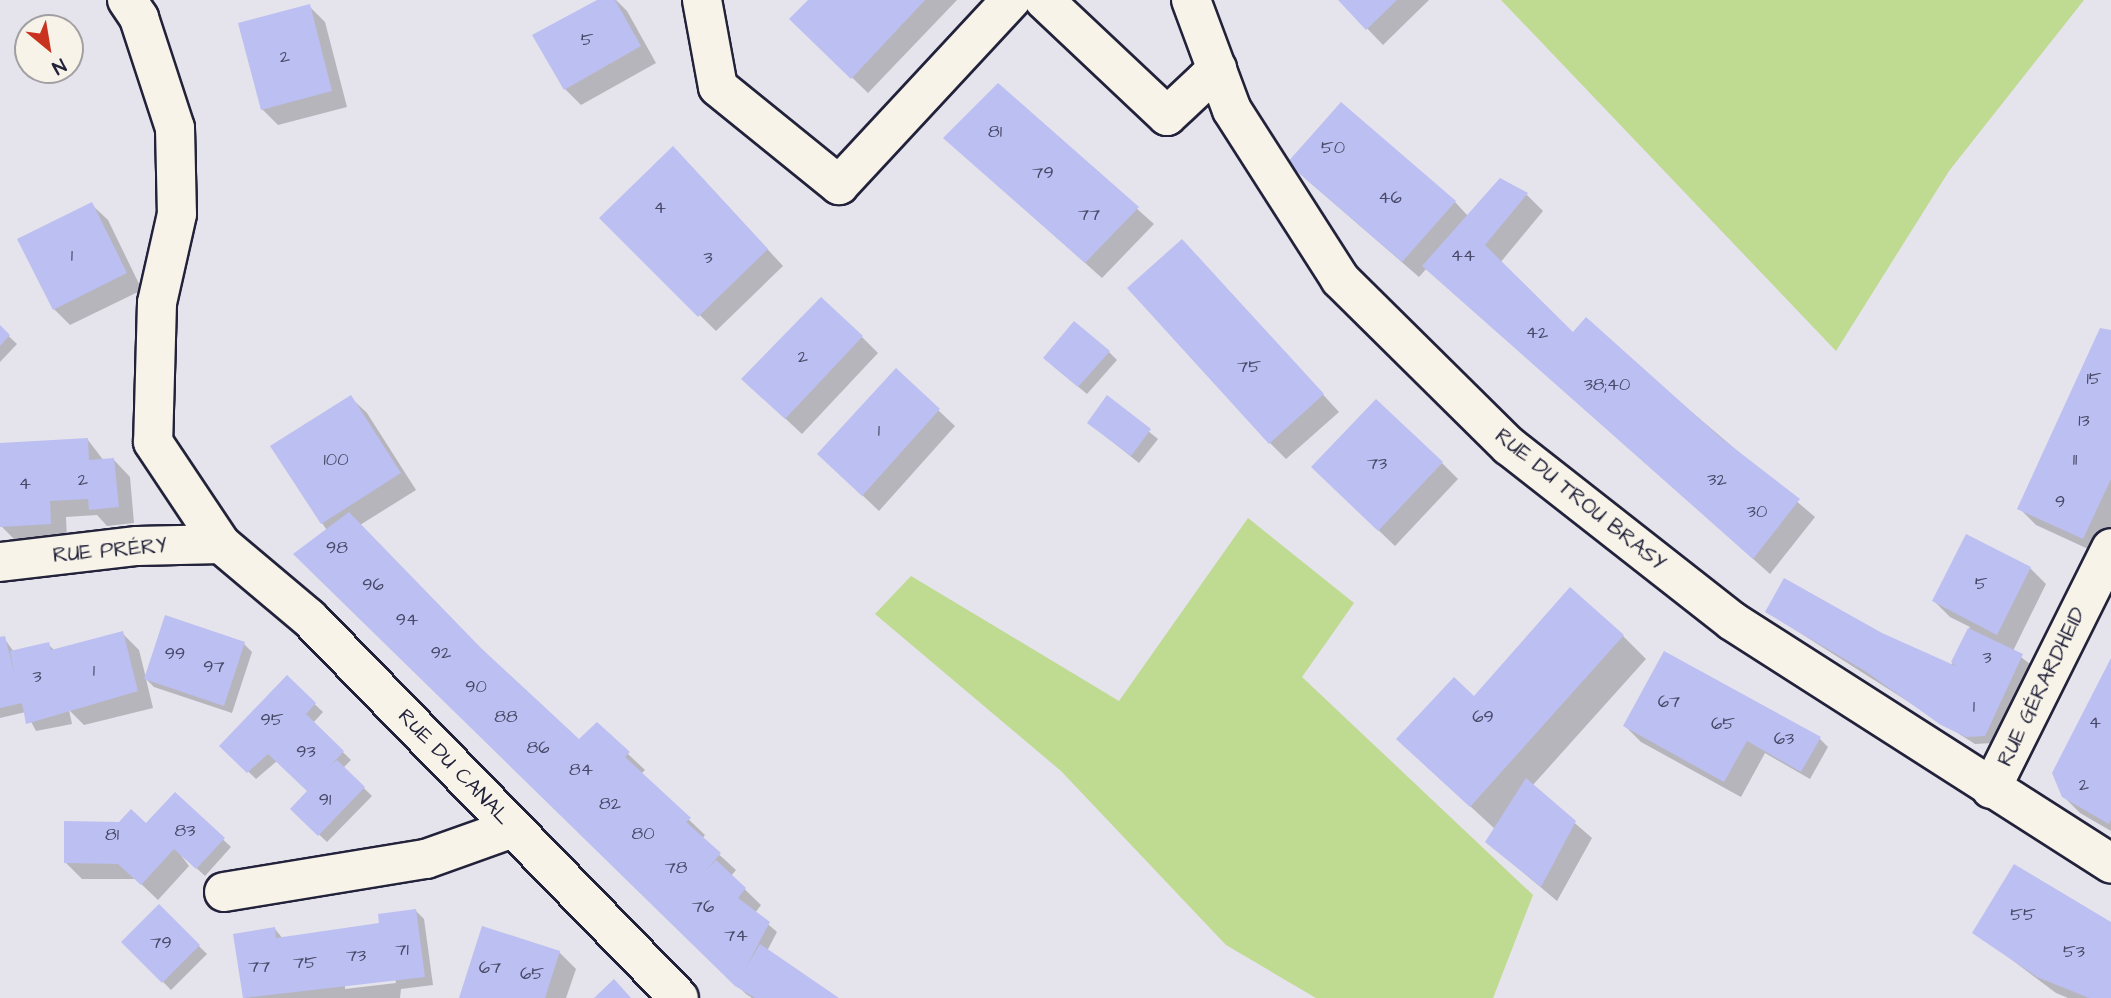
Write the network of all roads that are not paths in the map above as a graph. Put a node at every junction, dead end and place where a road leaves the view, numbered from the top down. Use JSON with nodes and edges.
{"nodes":[{"id":1,"x":127,"y":0,"type":"edge"},
{"id":2,"x":702,"y":0,"type":"edge"},
{"id":3,"x":1011,"y":0,"type":"edge"},
{"id":4,"x":1044,"y":0,"type":"edge"},
{"id":5,"x":1191,"y":0,"type":"edge"},
{"id":6,"x":1217,"y":69,"type":"junction"},
{"id":7,"x":221,"y":544,"type":"junction"},
{"id":8,"x":2111,"y":548,"type":"edge"},
{"id":9,"x":0,"y":562,"type":"edge"},
{"id":10,"x":1991,"y":789,"type":"junction"},
{"id":11,"x":513,"y":828,"type":"junction"},
{"id":12,"x":2111,"y":863,"type":"edge"},
{"id":13,"x":224,"y":892,"type":"dead end"},
{"id":14,"x":680,"y":998,"type":"edge"}],
"edges":[{"from":1,"to":7,"type":"street","name":"RUE DU CANAL"},
{"from":2,"to":3,"type":"street"},
{"from":4,"to":6,"type":"street"},
{"from":5,"to":6,"type":"street","name":"RUE DU TROU BRASY"},
{"from":6,"to":10,"type":"street","name":"RUE DU TROU BRASY"},
{"from":7,"to":9,"type":"street","name":"RUE PRÉRY"},
{"from":7,"to":11,"type":"street","name":"RUE DU CANAL"},
{"from":8,"to":10,"type":"street","name":"RUE GÉRARDHEID"},
{"from":10,"to":12,"type":"street","name":"RUE DU TROU BRASY"},
{"from":11,"to":13,"type":"street"},
{"from":11,"to":14,"type":"street","name":"RUE DU CANAL"}]}
